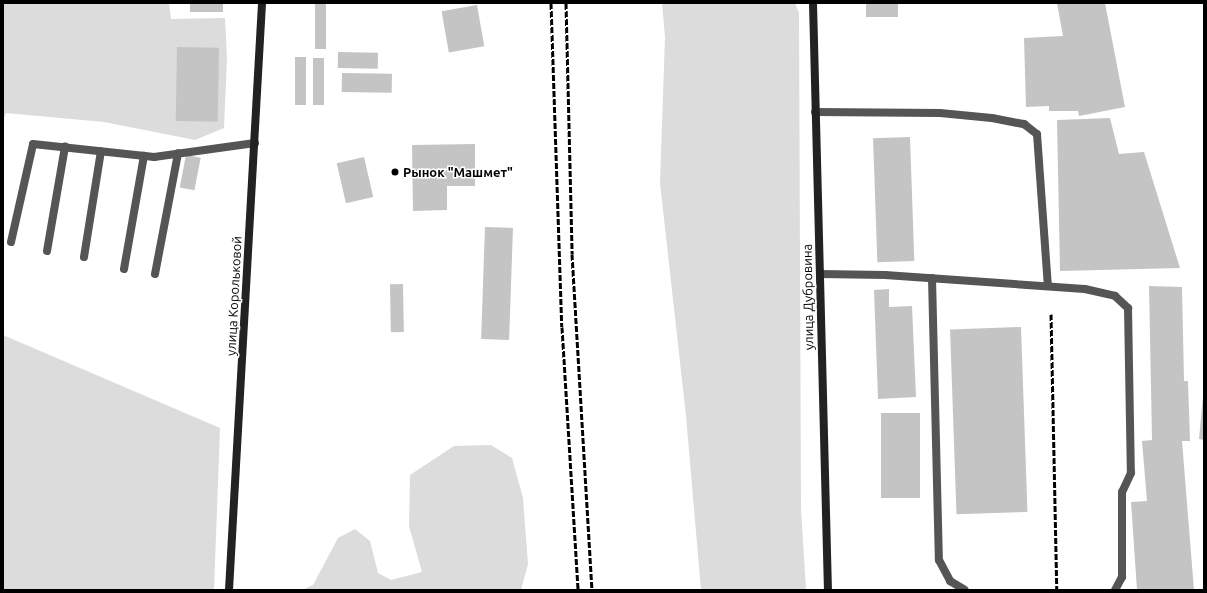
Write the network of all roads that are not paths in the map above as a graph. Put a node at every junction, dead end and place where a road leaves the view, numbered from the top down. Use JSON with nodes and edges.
{"nodes":[{"id":1,"x":262,"y":3,"type":"edge"},
{"id":2,"x":812,"y":3,"type":"edge"},
{"id":3,"x":815,"y":112,"type":"junction"},
{"id":4,"x":255,"y":143,"type":"junction"},
{"id":5,"x":65,"y":147,"type":"junction"},
{"id":6,"x":101,"y":151,"type":"junction"},
{"id":7,"x":178,"y":154,"type":"junction"},
{"id":8,"x":144,"y":156,"type":"junction"},
{"id":9,"x":12,"y":242,"type":"dead end"},
{"id":10,"x":47,"y":251,"type":"dead end"},
{"id":11,"x":84,"y":257,"type":"dead end"},
{"id":12,"x":124,"y":269,"type":"dead end"},
{"id":13,"x":155,"y":274,"type":"dead end"},
{"id":14,"x":820,"y":274,"type":"junction"},
{"id":15,"x":932,"y":278,"type":"junction"},
{"id":16,"x":1048,"y":286,"type":"junction"},
{"id":17,"x":229,"y":590,"type":"edge"},
{"id":18,"x":828,"y":590,"type":"edge"},
{"id":19,"x":965,"y":590,"type":"edge"},
{"id":20,"x":1115,"y":590,"type":"edge"}],
"edges":[{"from":1,"to":4,"type":"main road","name":"улица Корольковой"},
{"from":2,"to":3,"type":"main road","name":"улица Дубровина"},
{"from":3,"to":14,"type":"main road","name":"улица Дубровина"},
{"from":3,"to":16,"type":"lane"},
{"from":4,"to":7,"type":"lane"},
{"from":4,"to":17,"type":"main road","name":"улица Корольковой"},
{"from":5,"to":6,"type":"lane"},
{"from":5,"to":9,"type":"lane"},
{"from":5,"to":10,"type":"lane"},
{"from":6,"to":8,"type":"lane"},
{"from":6,"to":11,"type":"lane"},
{"from":7,"to":8,"type":"lane"},
{"from":7,"to":13,"type":"lane"},
{"from":8,"to":12,"type":"lane"},
{"from":14,"to":15,"type":"lane"},
{"from":14,"to":18,"type":"main road","name":"улица Дубровина"},
{"from":15,"to":16,"type":"lane"},
{"from":15,"to":19,"type":"lane"},
{"from":16,"to":20,"type":"lane"}]}
